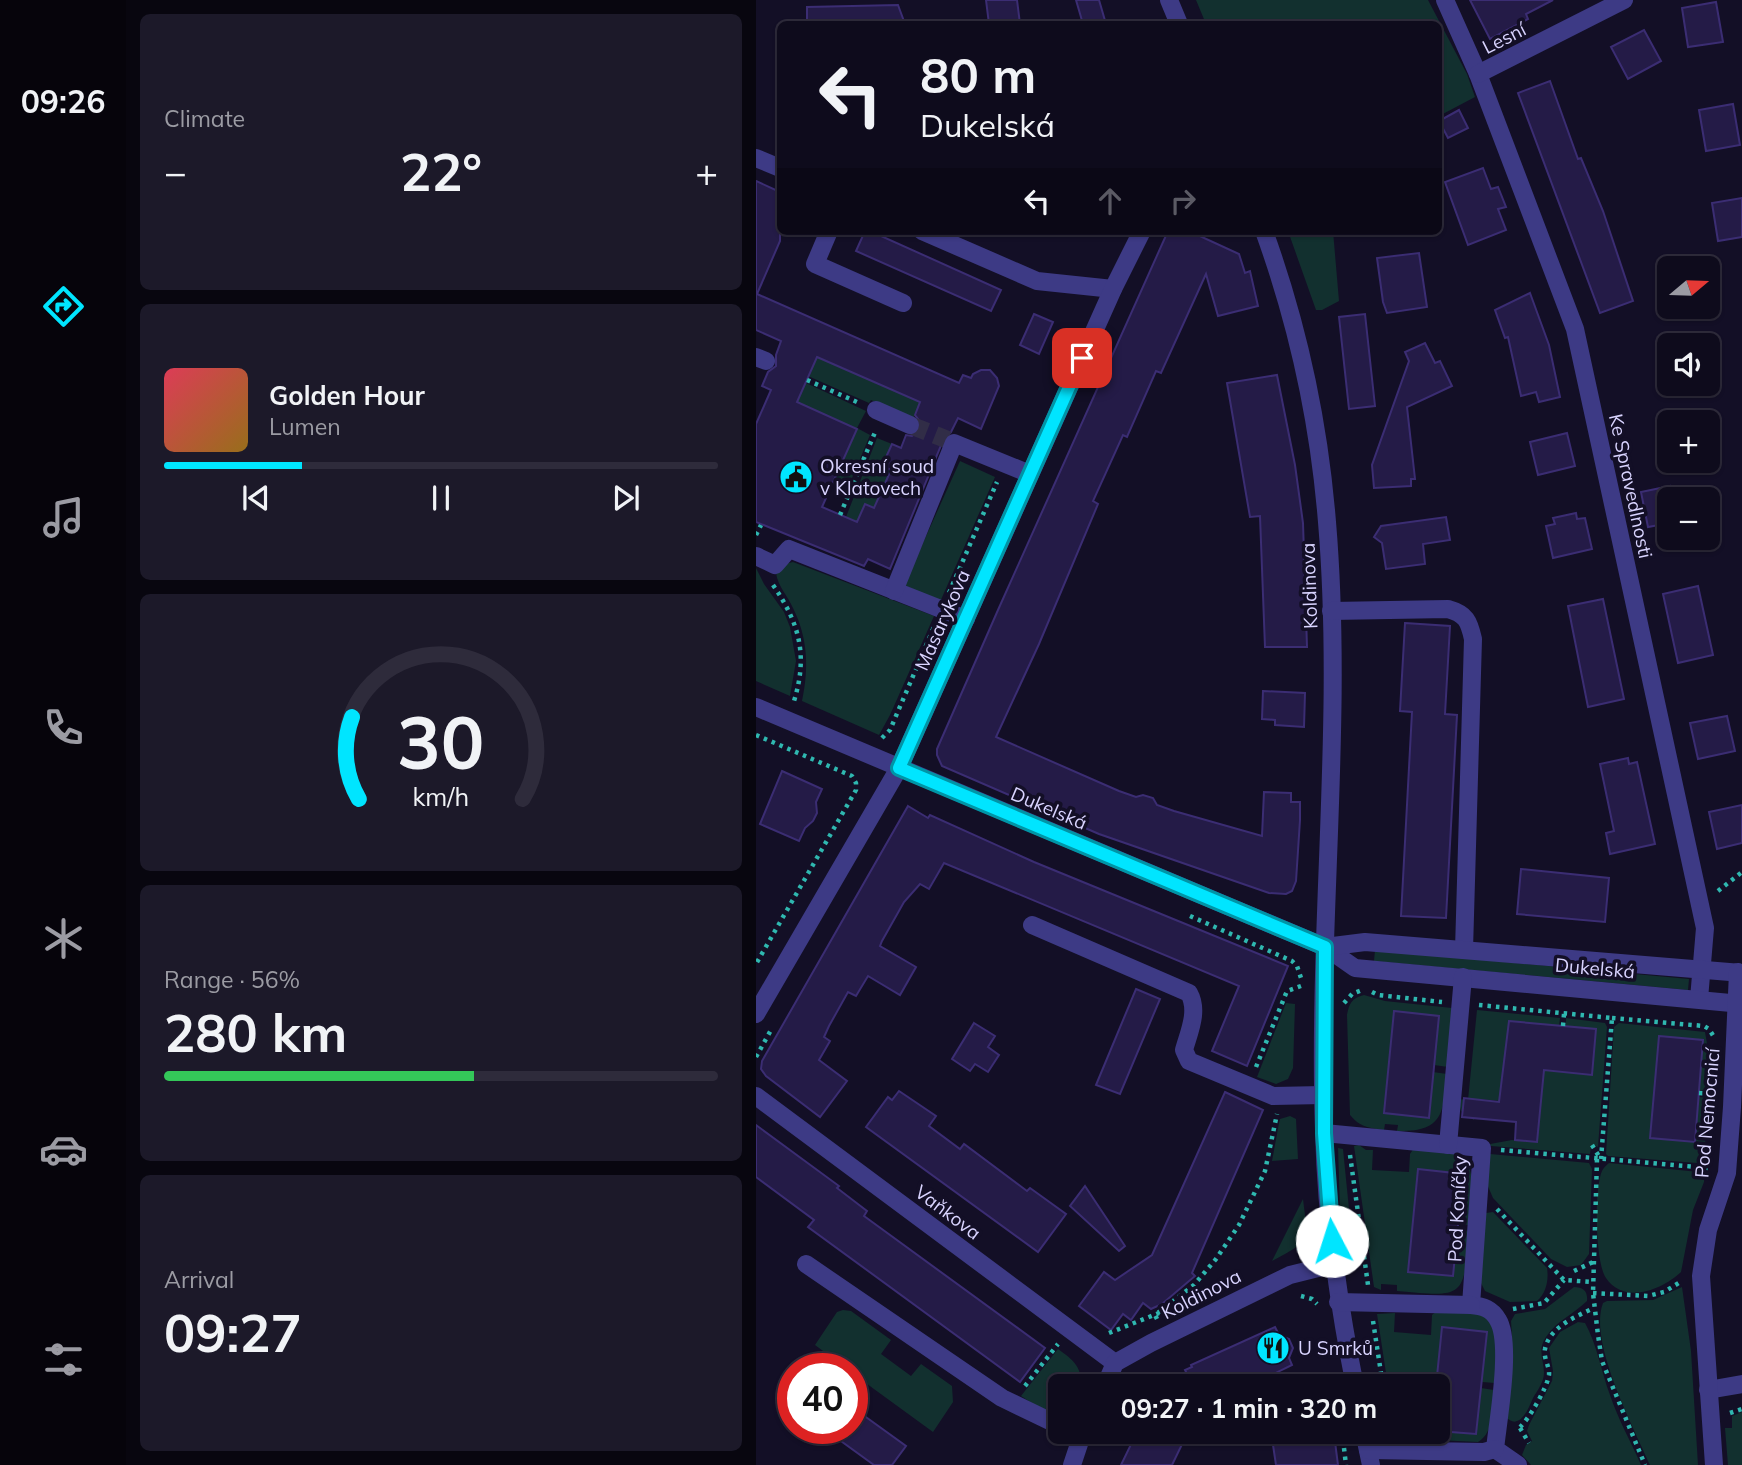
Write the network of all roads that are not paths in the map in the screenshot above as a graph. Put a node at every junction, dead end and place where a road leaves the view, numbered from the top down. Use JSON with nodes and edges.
{"nodes":[{"id":1,"x":1169,"y":0,"type":"edge"},
{"id":2,"x":1445,"y":0,"type":"edge"},
{"id":3,"x":1624,"y":0,"type":"edge"},
{"id":4,"x":1178,"y":21,"type":"edge"},
{"id":5,"x":1478,"y":74,"type":"junction"},
{"id":6,"x":756,"y":158,"type":"edge"},
{"id":7,"x":777,"y":167,"type":"edge"},
{"id":8,"x":827,"y":235,"type":"edge"},
{"id":9,"x":931,"y":235,"type":"edge"},
{"id":10,"x":1140,"y":235,"type":"edge"},
{"id":11,"x":1265,"y":235,"type":"edge"},
{"id":12,"x":1113,"y":289,"type":"junction"},
{"id":13,"x":904,"y":303,"type":"dead end"},
{"id":14,"x":879,"y":412,"type":"road end"},
{"id":15,"x":910,"y":425,"type":"tunnel mouth"},
{"id":16,"x":1030,"y":474,"type":"junction"},
{"id":17,"x":759,"y":558,"type":"edge"},
{"id":18,"x":894,"y":591,"type":"junction"},
{"id":19,"x":1332,"y":611,"type":"junction"},
{"id":20,"x":966,"y":619,"type":"junction"},
{"id":21,"x":756,"y":707,"type":"edge"},
{"id":22,"x":899,"y":768,"type":"junction"},
{"id":23,"x":1032,"y":925,"type":"dead end"},
{"id":24,"x":1325,"y":947,"type":"junction"},
{"id":25,"x":1464,"y":950,"type":"junction"},
{"id":26,"x":1701,"y":970,"type":"junction"},
{"id":27,"x":1740,"y":973,"type":"edge"},
{"id":28,"x":1464,"y":977,"type":"junction"},
{"id":29,"x":1699,"y":999,"type":"junction"},
{"id":30,"x":1739,"y":1004,"type":"edge"},
{"id":31,"x":756,"y":1014,"type":"edge"},
{"id":32,"x":756,"y":1096,"type":"edge"},
{"id":33,"x":1323,"y":1096,"type":"junction"},
{"id":34,"x":1324,"y":1133,"type":"junction"},
{"id":35,"x":1448,"y":1145,"type":"junction"},
{"id":36,"x":806,"y":1264,"type":"dead end"},
{"id":37,"x":1334,"y":1264,"type":"junction"},
{"id":38,"x":1338,"y":1302,"type":"junction"},
{"id":39,"x":1471,"y":1304,"type":"junction"},
{"id":40,"x":1115,"y":1363,"type":"junction"},
{"id":41,"x":1110,"y":1374,"type":"edge"},
{"id":42,"x":1353,"y":1374,"type":"edge"},
{"id":43,"x":1742,"y":1384,"type":"edge"},
{"id":44,"x":1708,"y":1390,"type":"junction"},
{"id":45,"x":1048,"y":1420,"type":"edge"},
{"id":46,"x":1077,"y":1444,"type":"edge"},
{"id":47,"x":1368,"y":1449,"type":"edge"},
{"id":48,"x":1496,"y":1449,"type":"junction"},
{"id":49,"x":1072,"y":1465,"type":"edge"},
{"id":50,"x":1518,"y":1465,"type":"edge"},
{"id":51,"x":1714,"y":1465,"type":"edge"}],
"edges":[{"from":1,"to":4,"type":"street"},
{"from":2,"to":5,"type":"street","name":"Ke Spravedlnosti"},
{"from":3,"to":5,"type":"street","name":"Lesní"},
{"from":5,"to":26,"type":"street","name":"Ke Spravedlnosti"},
{"from":6,"to":7,"type":"street"},
{"from":8,"to":13,"type":"street"},
{"from":9,"to":12,"type":"street"},
{"from":10,"to":12,"type":"street","name":"Masarykova"},
{"from":11,"to":19,"type":"street","name":"Koldinova"},
{"from":12,"to":16,"type":"street","name":"Masarykova"},
{"from":14,"to":15,"type":"street"},
{"from":16,"to":18,"type":"street"},
{"from":16,"to":20,"type":"street","name":"Masarykova"},
{"from":17,"to":18,"type":"street"},
{"from":18,"to":20,"type":"street"},
{"from":19,"to":24,"type":"street","name":"Koldinova"},
{"from":19,"to":25,"type":"street"},
{"from":20,"to":22,"type":"street","name":"Masarykova"},
{"from":21,"to":22,"type":"street","name":"Dukelská"},
{"from":22,"to":24,"type":"street","name":"Dukelská"},
{"from":22,"to":31,"type":"street","name":"Masarykova"},
{"from":23,"to":33,"type":"street"},
{"from":24,"to":25,"type":"street","name":"Dukelská"},
{"from":24,"to":28,"type":"street","name":"Dukelská"},
{"from":24,"to":33,"type":"street"},
{"from":25,"to":26,"type":"street","name":"Dukelská"},
{"from":26,"to":27,"type":"street","name":"Dukelská"},
{"from":26,"to":29,"type":"street","name":"Ke Spravedlnosti"},
{"from":27,"to":30,"type":"street","name":"Pod Nemocnicí"},
{"from":28,"to":29,"type":"street","name":"Dukelská"},
{"from":28,"to":35,"type":"street"},
{"from":29,"to":30,"type":"street","name":"Dukelská"},
{"from":30,"to":44,"type":"street","name":"Pod Nemocnicí"},
{"from":32,"to":40,"type":"street","name":"Vaňkova"},
{"from":33,"to":34,"type":"street"},
{"from":34,"to":35,"type":"street","name":"Pod Koníčky"},
{"from":34,"to":37,"type":"street"},
{"from":35,"to":39,"type":"street","name":"Pod Koníčky"},
{"from":36,"to":45,"type":"street"},
{"from":37,"to":38,"type":"street"},
{"from":37,"to":40,"type":"street","name":"Koldinova"},
{"from":38,"to":39,"type":"street"},
{"from":38,"to":42,"type":"street"},
{"from":39,"to":48,"type":"street"},
{"from":40,"to":41,"type":"street"},
{"from":43,"to":44,"type":"street"},
{"from":44,"to":51,"type":"street","name":"Pod Nemocnicí"},
{"from":46,"to":49,"type":"street"},
{"from":47,"to":48,"type":"street"},
{"from":48,"to":50,"type":"street"}]}
